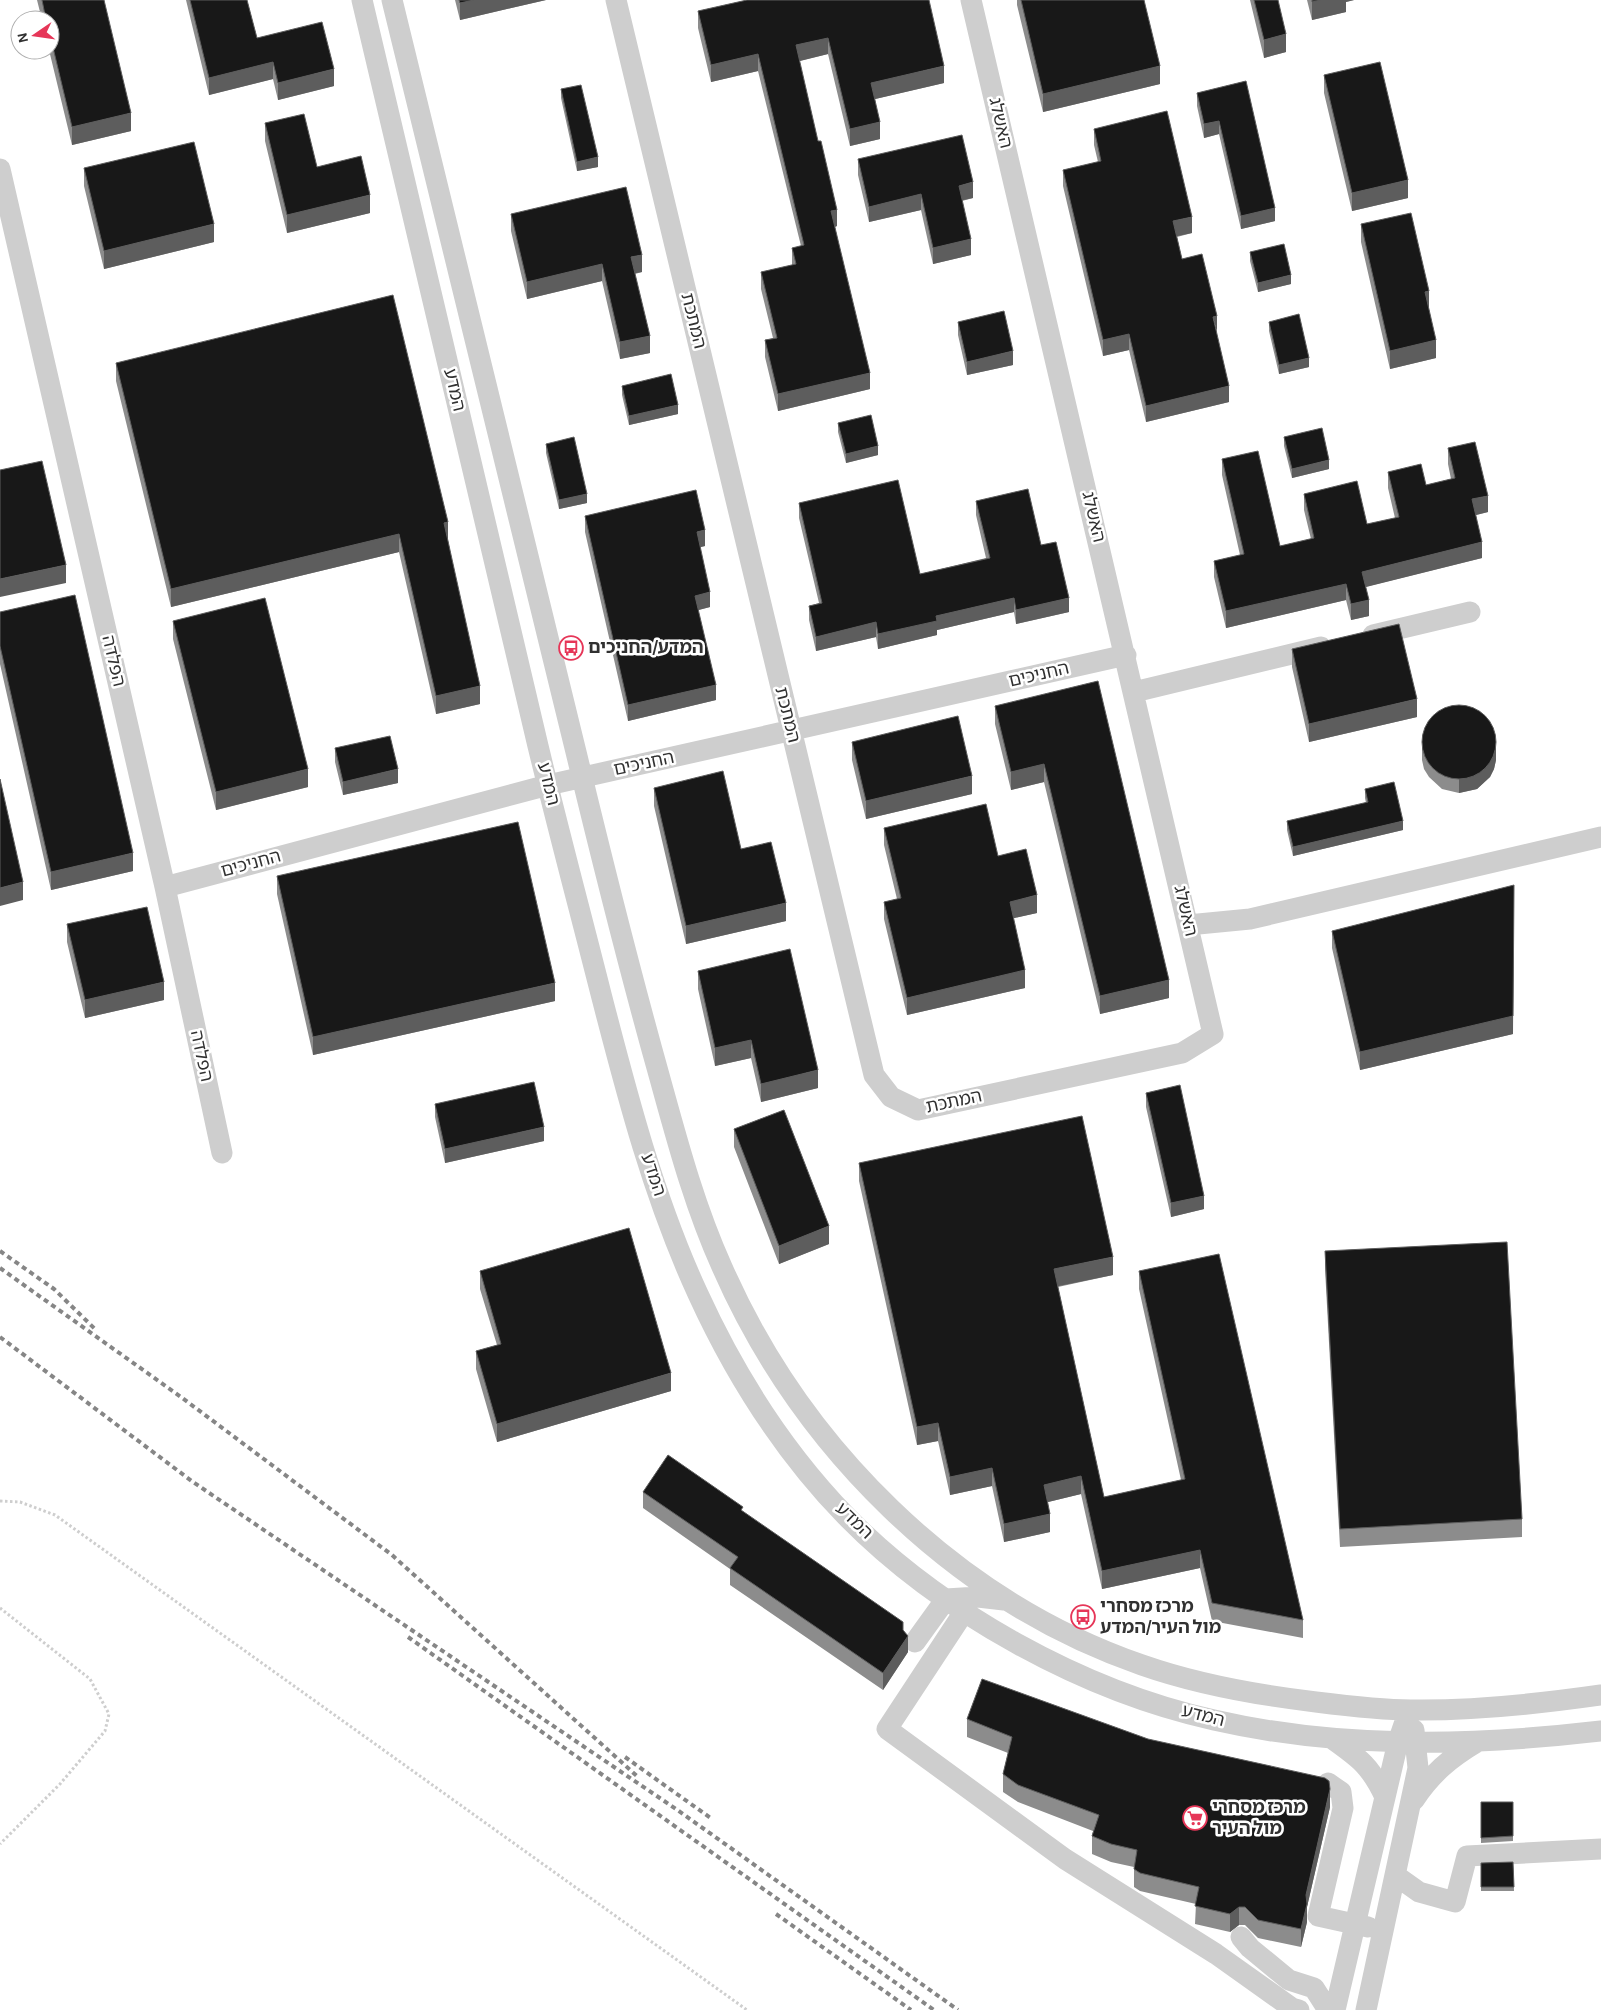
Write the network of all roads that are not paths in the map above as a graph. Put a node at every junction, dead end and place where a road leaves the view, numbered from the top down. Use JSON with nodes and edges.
{"nodes":[{"id":1,"x":362,"y":0,"type":"edge"},
{"id":2,"x":392,"y":0,"type":"edge"},
{"id":3,"x":616,"y":0,"type":"edge"},
{"id":4,"x":971,"y":0,"type":"edge"},
{"id":5,"x":0,"y":169,"type":"edge"},
{"id":6,"x":1470,"y":612,"type":"dead end"},
{"id":7,"x":1126,"y":655,"type":"junction"},
{"id":8,"x":1134,"y":692,"type":"junction"},
{"id":9,"x":792,"y":732,"type":"junction"},
{"id":10,"x":582,"y":777,"type":"junction"},
{"id":11,"x":548,"y":785,"type":"junction"},
{"id":12,"x":1601,"y":837,"type":"edge"},
{"id":13,"x":165,"y":887,"type":"junction"},
{"id":14,"x":1188,"y":925,"type":"junction"},
{"id":15,"x":1214,"y":1034,"type":"joint"},
{"id":16,"x":222,"y":1153,"type":"dead end"},
{"id":17,"x":946,"y":1599,"type":"junction"},
{"id":18,"x":1008,"y":1600,"type":"junction"},
{"id":19,"x":964,"y":1612,"type":"junction"},
{"id":20,"x":915,"y":1642,"type":"dead end"},
{"id":21,"x":1601,"y":1695,"type":"edge"},
{"id":22,"x":1409,"y":1710,"type":"junction"},
{"id":23,"x":1601,"y":1731,"type":"edge"},
{"id":24,"x":1330,"y":1738,"type":"junction"},
{"id":25,"x":1479,"y":1741,"type":"junction"},
{"id":26,"x":1407,"y":1742,"type":"junction"},
{"id":27,"x":1328,"y":1783,"type":"edge"},
{"id":28,"x":1385,"y":1796,"type":"junction"},
{"id":29,"x":1409,"y":1806,"type":"junction"},
{"id":30,"x":1601,"y":1850,"type":"edge"},
{"id":31,"x":1395,"y":1875,"type":"junction"},
{"id":32,"x":1355,"y":1924,"type":"junction"},
{"id":33,"x":1383,"y":1931,"type":"junction"},
{"id":34,"x":1241,"y":1937,"type":"dead end"},
{"id":35,"x":1299,"y":2010,"type":"edge"},
{"id":36,"x":1328,"y":2010,"type":"edge"},
{"id":37,"x":1335,"y":2010,"type":"edge"},
{"id":38,"x":1366,"y":2010,"type":"edge"}],
"edges":[{"from":1,"to":11,"type":"street","name":"המדע"},
{"from":2,"to":10,"type":"street","name":"המדע"},
{"from":3,"to":9,"type":"street","name":"המתכת"},
{"from":4,"to":7,"type":"street","name":"האשלג"},
{"from":5,"to":13,"type":"street","name":"הפלדה"},
{"from":6,"to":8,"type":"street"},
{"from":7,"to":8,"type":"street","name":"האשלג"},
{"from":7,"to":9,"type":"street","name":"החניכים"},
{"from":8,"to":14,"type":"street","name":"האשלג"},
{"from":9,"to":10,"type":"street","name":"החניכים"},
{"from":9,"to":15,"type":"street","name":"המתכת"},
{"from":10,"to":11,"type":"street","name":"החניכים"},
{"from":10,"to":18,"type":"street","name":"המדע"},
{"from":11,"to":13,"type":"street","name":"החניכים"},
{"from":11,"to":17,"type":"street","name":"המדע"},
{"from":12,"to":14,"type":"street"},
{"from":13,"to":16,"type":"street","name":"הפלדה"},
{"from":14,"to":15,"type":"street","name":"האשלג"},
{"from":17,"to":18,"type":"street"},
{"from":17,"to":19,"type":"street","name":"המדע"},
{"from":17,"to":20,"type":"street"},
{"from":18,"to":22,"type":"street","name":"המדע"},
{"from":19,"to":24,"type":"street","name":"המדע"},
{"from":19,"to":35,"type":"street"},
{"from":21,"to":22,"type":"street","name":"המדע"},
{"from":22,"to":26,"type":"street"},
{"from":23,"to":25,"type":"street","name":"המדע"},
{"from":24,"to":26,"type":"street","name":"המדע"},
{"from":24,"to":28,"type":"street"},
{"from":25,"to":26,"type":"street","name":"המדע"},
{"from":25,"to":29,"type":"street"},
{"from":26,"to":28,"type":"street"},
{"from":26,"to":29,"type":"street"},
{"from":27,"to":32,"type":"street"},
{"from":28,"to":32,"type":"street"},
{"from":29,"to":31,"type":"street"},
{"from":30,"to":31,"type":"street"},
{"from":31,"to":33,"type":"street"},
{"from":32,"to":33,"type":"street"},
{"from":32,"to":37,"type":"street"},
{"from":33,"to":38,"type":"street"},
{"from":34,"to":36,"type":"street"}]}
